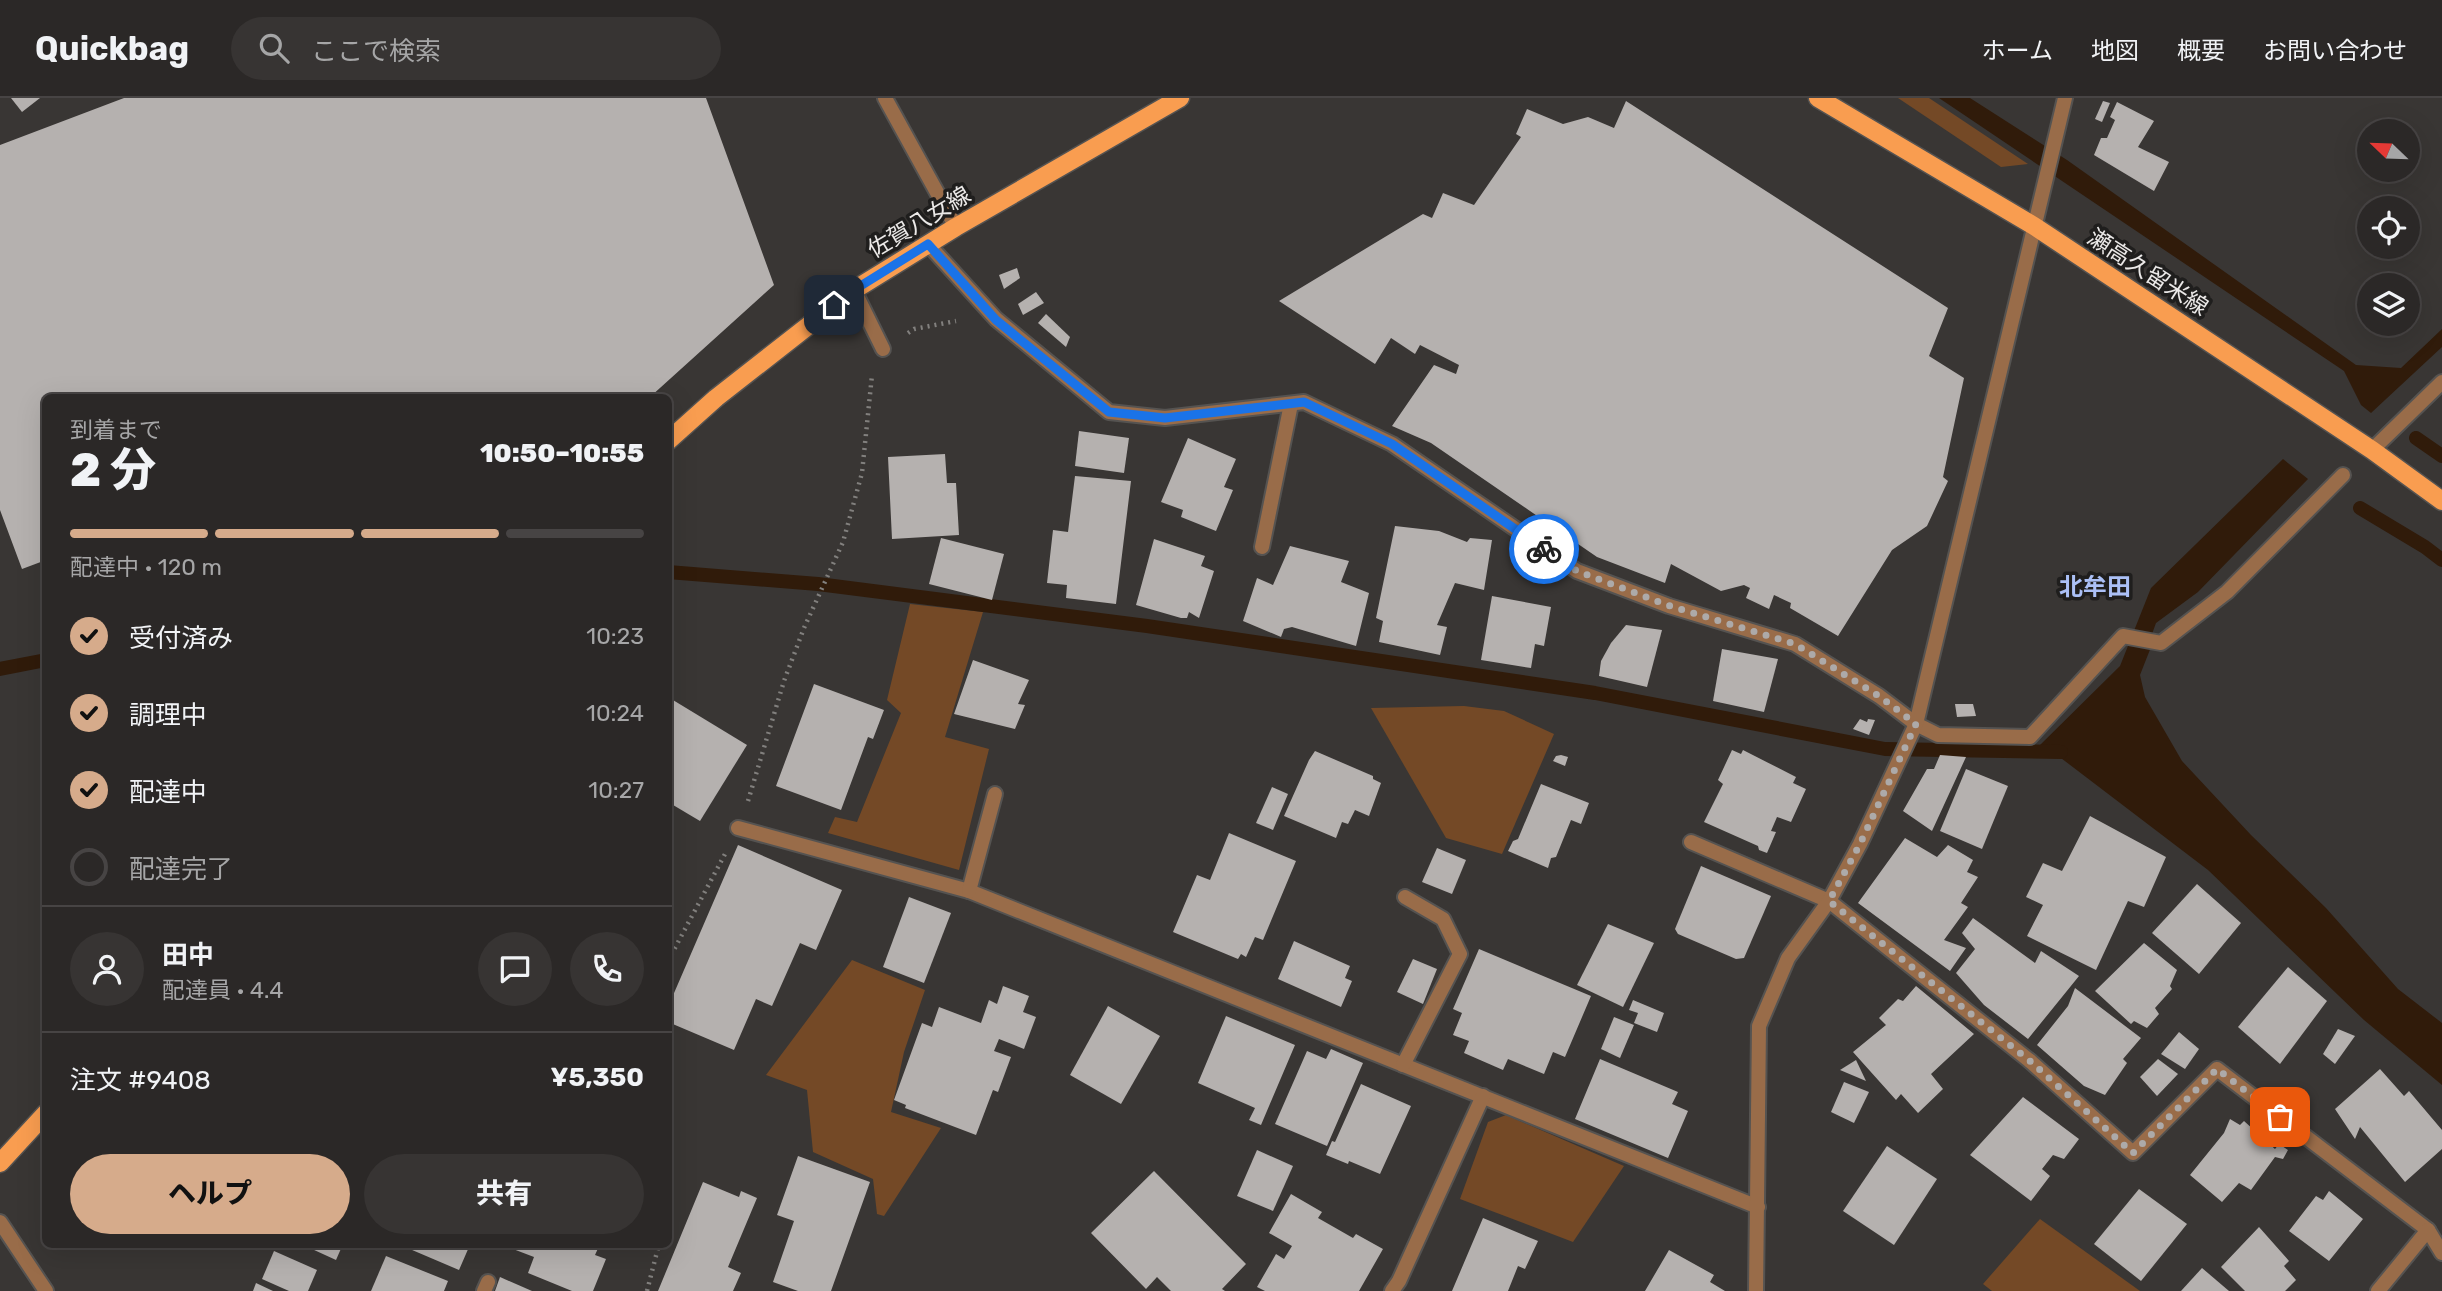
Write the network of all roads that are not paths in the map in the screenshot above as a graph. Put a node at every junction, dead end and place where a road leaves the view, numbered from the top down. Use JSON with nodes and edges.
{"nodes":[{"id":1,"x":885,"y":98,"type":"edge"},
{"id":2,"x":1180,"y":98,"type":"edge"},
{"id":3,"x":1818,"y":98,"type":"edge"},
{"id":4,"x":2065,"y":98,"type":"edge"},
{"id":5,"x":2034,"y":226,"type":"junction"},
{"id":6,"x":956,"y":227,"type":"junction"},
{"id":7,"x":928,"y":244,"type":"junction"},
{"id":8,"x":854,"y":290,"type":"junction"},
{"id":9,"x":883,"y":349,"type":"road end"},
{"id":10,"x":2442,"y":382,"type":"edge"},
{"id":11,"x":1292,"y":404,"type":"junction"},
{"id":12,"x":672,"y":437,"type":"edge"},
{"id":13,"x":2372,"y":450,"type":"junction"},
{"id":14,"x":2343,"y":475,"type":"dead end"},
{"id":15,"x":2442,"y":501,"type":"edge"},
{"id":16,"x":1262,"y":547,"type":"dead end"},
{"id":17,"x":1916,"y":724,"type":"junction"},
{"id":18,"x":995,"y":794,"type":"dead end"},
{"id":19,"x":738,"y":828,"type":"road end"},
{"id":20,"x":1690,"y":842,"type":"dead end"},
{"id":21,"x":969,"y":891,"type":"junction"},
{"id":22,"x":1405,"y":897,"type":"dead end"},
{"id":23,"x":1829,"y":901,"type":"junction"},
{"id":24,"x":1403,"y":1065,"type":"junction"},
{"id":25,"x":1483,"y":1096,"type":"junction"},
{"id":26,"x":42,"y":1117,"type":"edge"},
{"id":27,"x":0,"y":1163,"type":"edge"},
{"id":28,"x":1758,"y":1207,"type":"junction"},
{"id":29,"x":0,"y":1222,"type":"edge"},
{"id":30,"x":2428,"y":1230,"type":"junction"},
{"id":31,"x":2442,"y":1253,"type":"edge"},
{"id":32,"x":46,"y":1291,"type":"edge"},
{"id":33,"x":1392,"y":1291,"type":"edge"},
{"id":34,"x":1756,"y":1291,"type":"edge"},
{"id":35,"x":2378,"y":1291,"type":"edge"}],
"edges":[{"from":1,"to":6,"type":"street"},
{"from":2,"to":6,"type":"main road","name":"佐賀八女線"},
{"from":3,"to":5,"type":"main road","name":"瀬高久留米線"},
{"from":4,"to":5,"type":"street"},
{"from":5,"to":13,"type":"main road","name":"瀬高久留米線"},
{"from":5,"to":17,"type":"street"},
{"from":6,"to":7,"type":"main road","name":"佐賀八女線"},
{"from":7,"to":8,"type":"main road","name":"佐賀八女線"},
{"from":7,"to":11,"type":"street"},
{"from":8,"to":9,"type":"street"},
{"from":8,"to":12,"type":"main road","name":"佐賀八女線"},
{"from":10,"to":13,"type":"street"},
{"from":11,"to":16,"type":"street"},
{"from":11,"to":17,"type":"street"},
{"from":13,"to":15,"type":"main road","name":"瀬高久留米線"},
{"from":14,"to":17,"type":"street"},
{"from":17,"to":23,"type":"street"},
{"from":18,"to":21,"type":"street"},
{"from":19,"to":21,"type":"street"},
{"from":20,"to":23,"type":"street"},
{"from":21,"to":24,"type":"street"},
{"from":22,"to":24,"type":"street"},
{"from":23,"to":28,"type":"street"},
{"from":23,"to":30,"type":"street"},
{"from":24,"to":25,"type":"street"},
{"from":25,"to":28,"type":"street"},
{"from":25,"to":33,"type":"street"},
{"from":26,"to":27,"type":"main road"},
{"from":28,"to":34,"type":"street"},
{"from":29,"to":32,"type":"street"},
{"from":30,"to":31,"type":"street"},
{"from":30,"to":35,"type":"street"}]}
